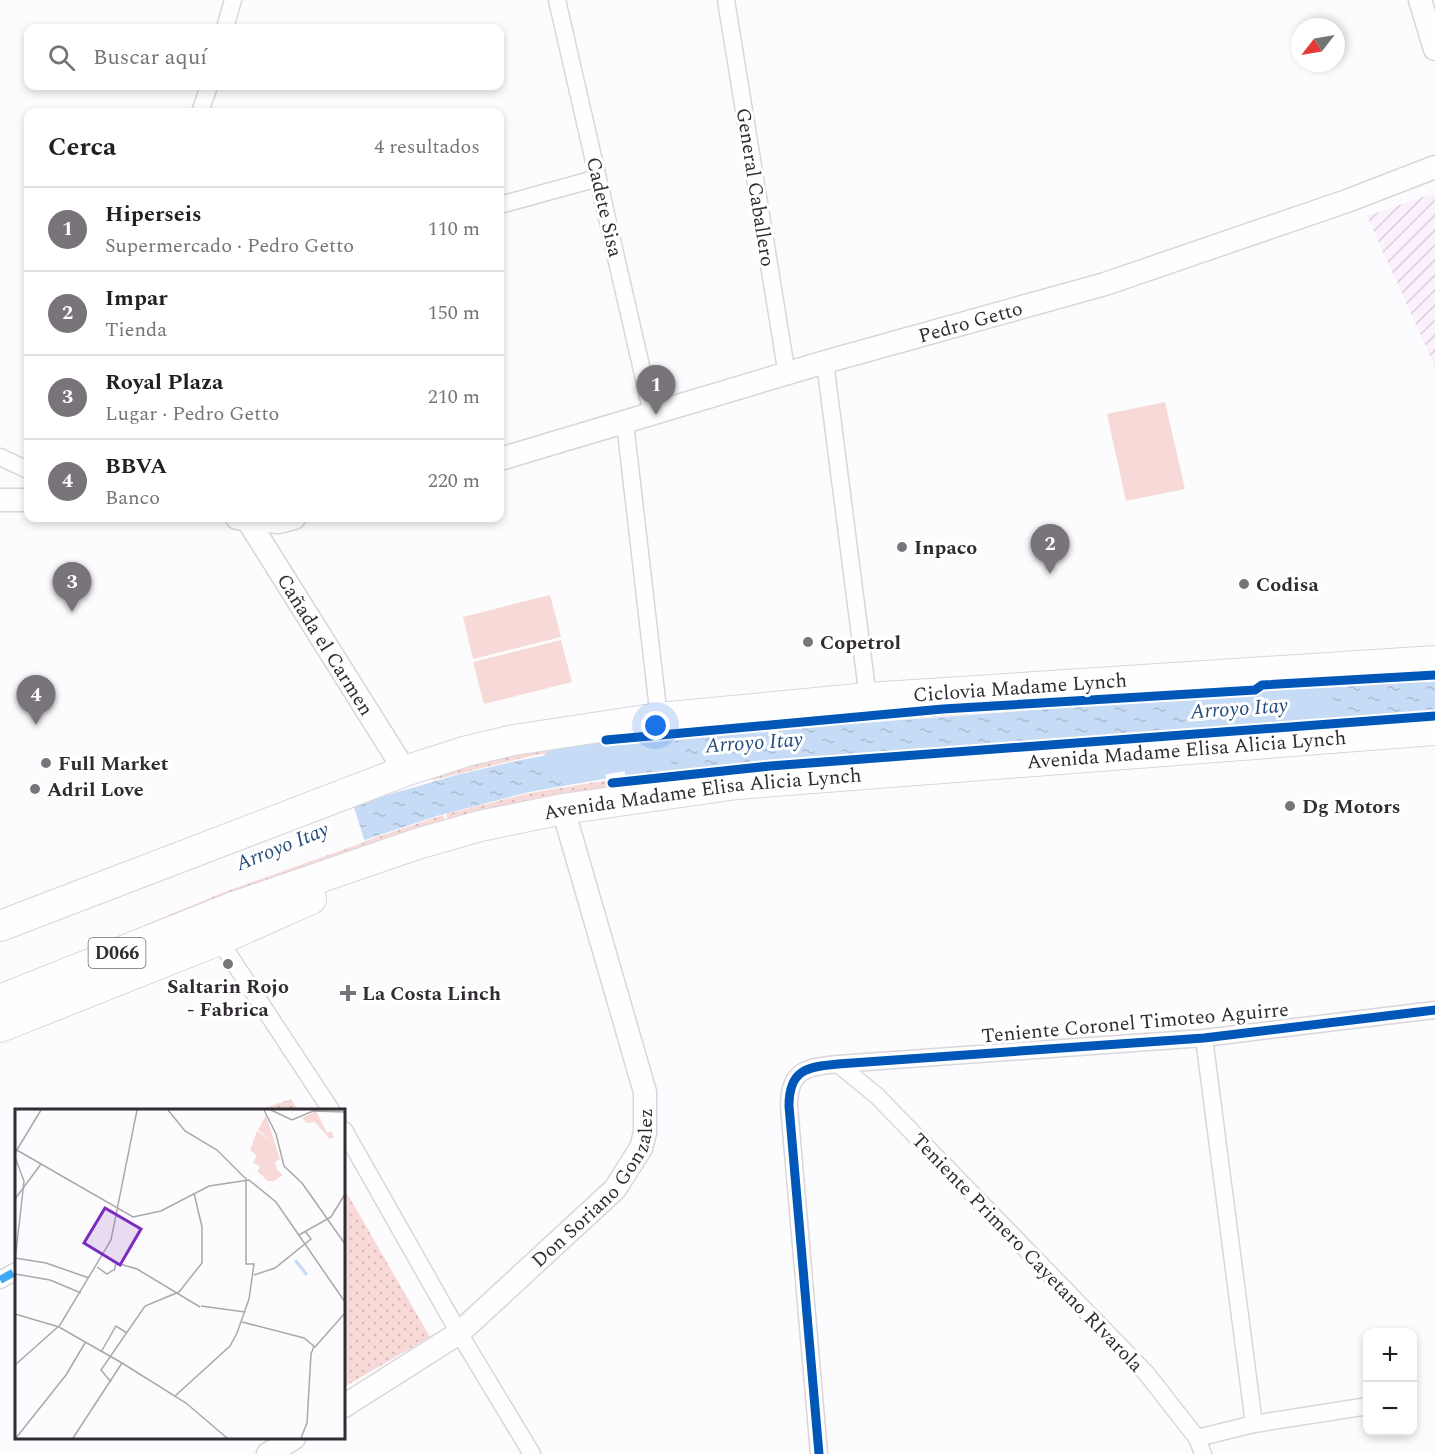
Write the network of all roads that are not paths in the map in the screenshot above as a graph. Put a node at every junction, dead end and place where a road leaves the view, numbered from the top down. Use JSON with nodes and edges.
{"nodes":[{"id":1,"x":233,"y":0,"type":"edge"},
{"id":2,"x":557,"y":0,"type":"edge"},
{"id":3,"x":726,"y":0,"type":"edge"},
{"id":4,"x":1420,"y":0,"type":"edge"},
{"id":5,"x":226,"y":24,"type":"edge"},
{"id":6,"x":1435,"y":49,"type":"edge"},
{"id":7,"x":208,"y":90,"type":"edge"},
{"id":8,"x":202,"y":108,"type":"edge"},
{"id":9,"x":1435,"y":167,"type":"edge"},
{"id":10,"x":598,"y":178,"type":"junction"},
{"id":11,"x":504,"y":204,"type":"edge"},
{"id":12,"x":825,"y":362,"type":"junction"},
{"id":13,"x":787,"y":375,"type":"junction"},
{"id":14,"x":652,"y":414,"type":"junction"},
{"id":15,"x":625,"y":423,"type":"junction"},
{"id":16,"x":0,"y":457,"type":"edge"},
{"id":17,"x":504,"y":458,"type":"edge"},
{"id":18,"x":24,"y":468,"type":"edge"},
{"id":19,"x":24,"y":500,"type":"edge"},
{"id":20,"x":0,"y":501,"type":"edge"},
{"id":21,"x":245,"y":522,"type":"edge"},
{"id":22,"x":1435,"y":661,"type":"edge"},
{"id":23,"x":868,"y":698,"type":"junction"},
{"id":24,"x":659,"y":718,"type":"junction"},
{"id":25,"x":1435,"y":730,"type":"edge"},
{"id":26,"x":405,"y":771,"type":"junction"},
{"id":27,"x":337,"y":797,"type":"junction"},
{"id":28,"x":563,"y":809,"type":"junction"},
{"id":29,"x":362,"y":863,"type":"junction"},
{"id":30,"x":0,"y":904,"type":"edge"},
{"id":31,"x":0,"y":926,"type":"edge"},
{"id":32,"x":219,"y":940,"type":"junction"},
{"id":33,"x":0,"y":1000,"type":"edge"},
{"id":34,"x":1435,"y":1010,"type":"edge"},
{"id":35,"x":0,"y":1027,"type":"edge"},
{"id":36,"x":1204,"y":1038,"type":"junction"},
{"id":37,"x":838,"y":1064,"type":"junction"},
{"id":38,"x":330,"y":1109,"type":"edge"},
{"id":39,"x":345,"y":1132,"type":"edge"},
{"id":40,"x":15,"y":1272,"type":"edge"},
{"id":41,"x":0,"y":1280,"type":"edge"},
{"id":42,"x":459,"y":1333,"type":"junction"},
{"id":43,"x":345,"y":1405,"type":"edge"},
{"id":44,"x":1363,"y":1407,"type":"edge"},
{"id":45,"x":1254,"y":1424,"type":"junction"},
{"id":46,"x":291,"y":1439,"type":"edge"},
{"id":47,"x":1200,"y":1446,"type":"edge"},
{"id":48,"x":268,"y":1454,"type":"edge"},
{"id":49,"x":532,"y":1454,"type":"edge"},
{"id":50,"x":819,"y":1454,"type":"edge"}],
"edges":[{"from":1,"to":5,"type":"street"},
{"from":2,"to":10,"type":"street","name":"Cadete Sisa"},
{"from":3,"to":13,"type":"street","name":"General Caballero"},
{"from":4,"to":6,"type":"street"},
{"from":7,"to":8,"type":"street"},
{"from":9,"to":12,"type":"street","name":"Pedro Getto"},
{"from":10,"to":11,"type":"street"},
{"from":10,"to":14,"type":"street","name":"Cadete Sisa"},
{"from":12,"to":13,"type":"street","name":"Pedro Getto"},
{"from":12,"to":23,"type":"street"},
{"from":13,"to":14,"type":"street","name":"Pedro Getto"},
{"from":14,"to":15,"type":"street","name":"Pedro Getto"},
{"from":15,"to":17,"type":"street","name":"Pedro Getto"},
{"from":15,"to":24,"type":"street"},
{"from":16,"to":18,"type":"street"},
{"from":19,"to":20,"type":"street"},
{"from":21,"to":26,"type":"street","name":"Cañada el Carmen"},
{"from":22,"to":23,"type":"highway"},
{"from":23,"to":24,"type":"highway"},
{"from":24,"to":26,"type":"highway"},
{"from":25,"to":28,"type":"highway","name":"Avenida Madame Elisa Alicia Lynch","number":"D066"},
{"from":26,"to":27,"type":"highway"},
{"from":27,"to":30,"type":"highway"},
{"from":27,"to":31,"type":"highway"},
{"from":28,"to":29,"type":"highway","name":"Avenida Madame Elisa Alicia Lynch","number":"D066"},
{"from":28,"to":42,"type":"street","name":"Don Soriano Gonzalez"},
{"from":29,"to":32,"type":"highway"},
{"from":29,"to":33,"type":"highway","name":"Avenida Madame Elisa Alicia Lynch","number":"D066"},
{"from":32,"to":35,"type":"highway"},
{"from":32,"to":38,"type":"street"},
{"from":34,"to":36,"type":"street","name":"Teniente Coronel Timoteo Aguirre"},
{"from":36,"to":37,"type":"street","name":"Teniente Coronel Timoteo Aguirre"},
{"from":36,"to":45,"type":"street"},
{"from":37,"to":47,"type":"street","name":"Teniente Primero Cayetano RIvarola"},
{"from":37,"to":50,"type":"street","name":"Teniente Coronel Timoteo Aguirre"},
{"from":39,"to":42,"type":"street"},
{"from":40,"to":41,"type":"street"},
{"from":42,"to":43,"type":"street","name":"Don Soriano Gonzalez"},
{"from":42,"to":49,"type":"street"},
{"from":44,"to":45,"type":"street"},
{"from":45,"to":47,"type":"street"},
{"from":46,"to":48,"type":"street"}]}
